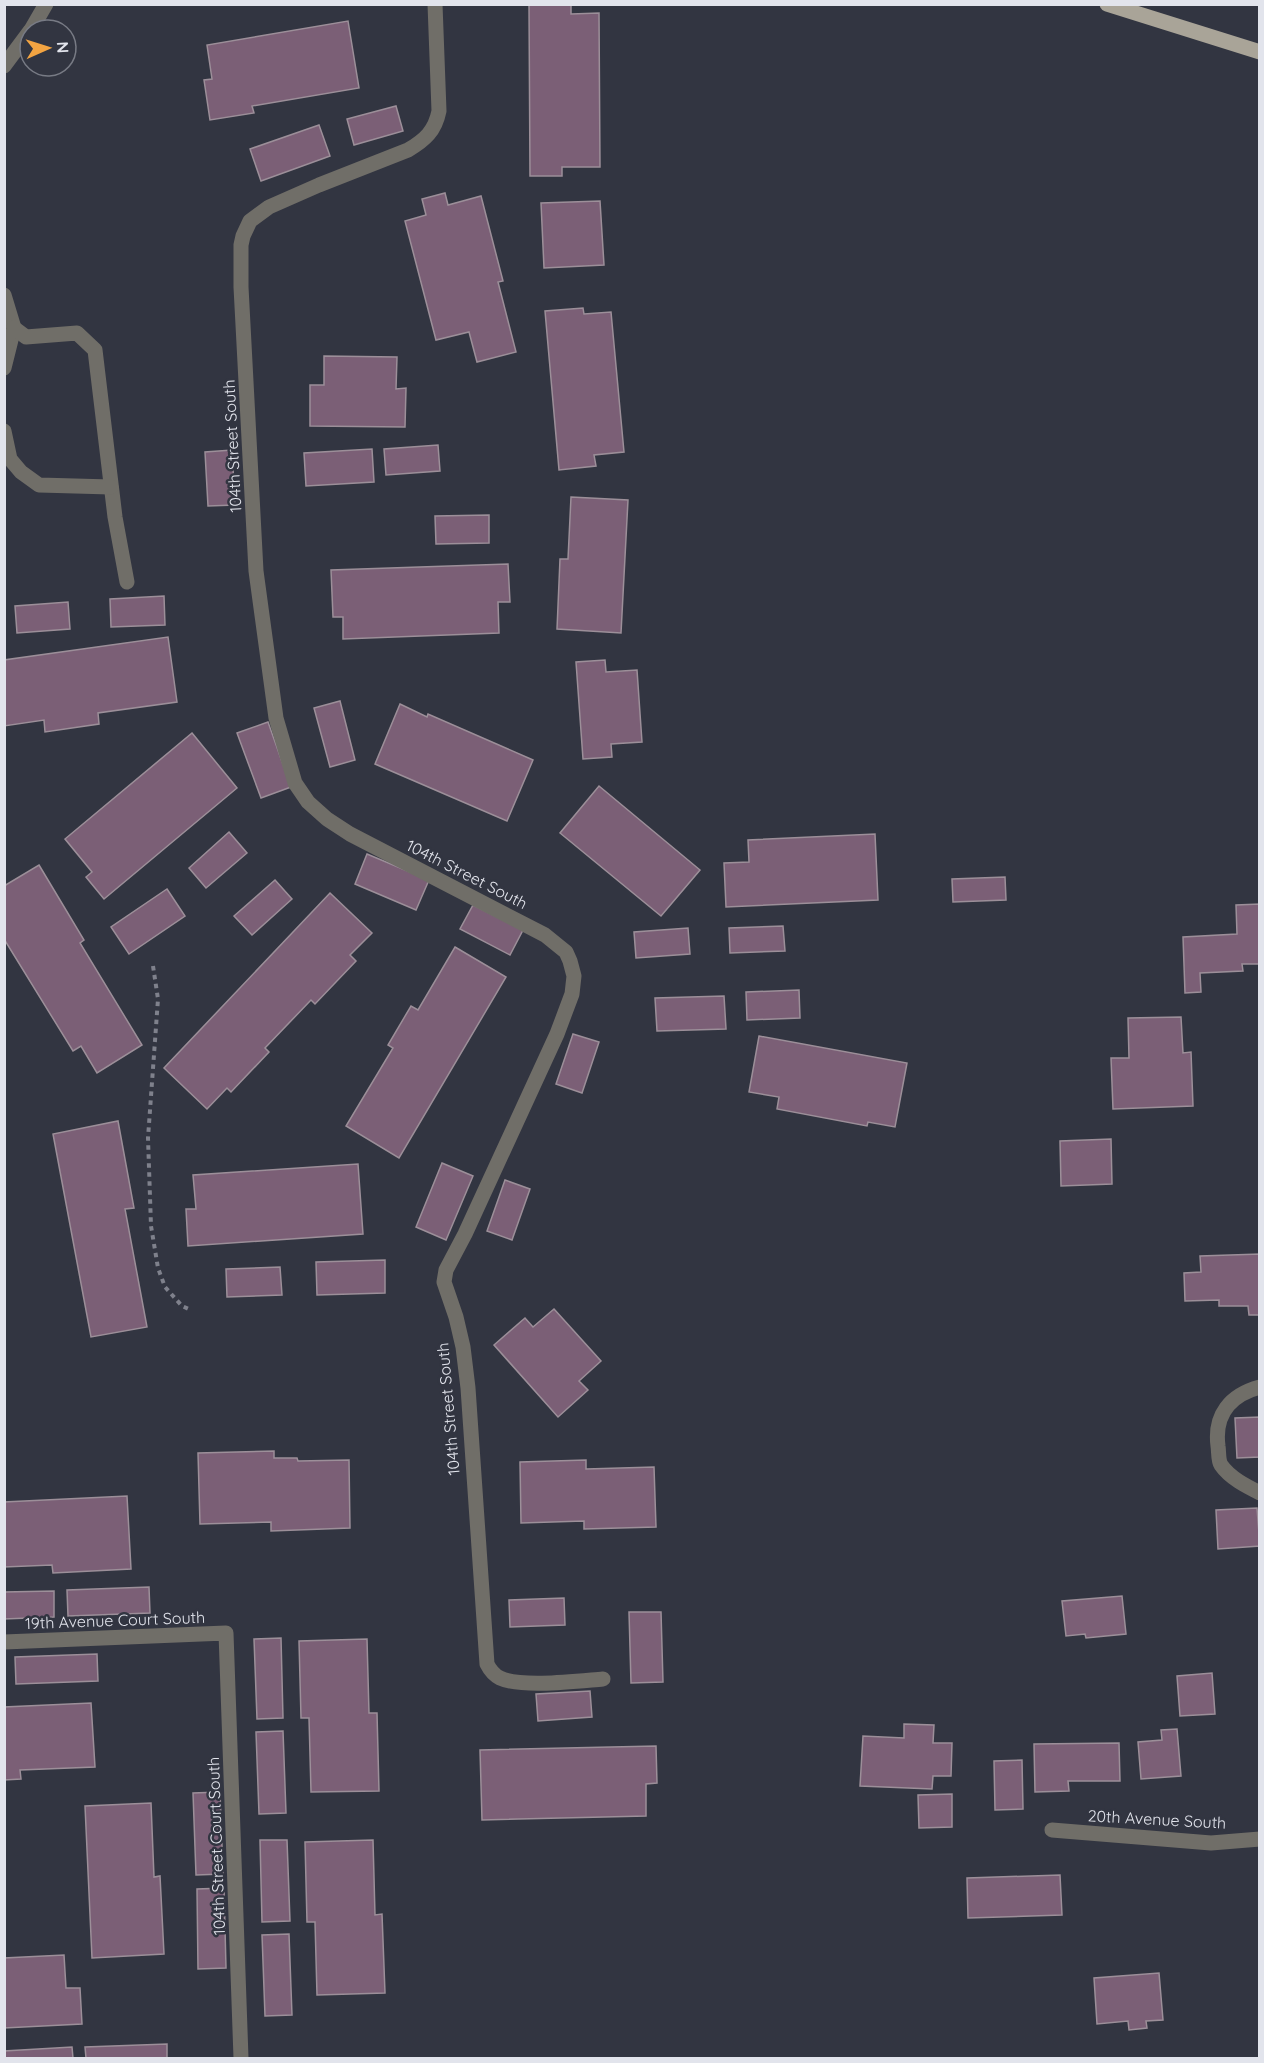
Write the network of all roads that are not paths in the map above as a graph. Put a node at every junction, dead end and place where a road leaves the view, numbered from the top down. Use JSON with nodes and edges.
{"nodes":[{"id":1,"x":46,"y":4,"type":"edge"},
{"id":2,"x":435,"y":4,"type":"edge"},
{"id":3,"x":1107,"y":4,"type":"edge"},
{"id":4,"x":38,"y":18,"type":"edge"},
{"id":5,"x":18,"y":47,"type":"edge"},
{"id":6,"x":1260,"y":52,"type":"edge"},
{"id":7,"x":4,"y":66,"type":"edge"},
{"id":8,"x":4,"y":296,"type":"edge"},
{"id":9,"x":14,"y":328,"type":"junction"},
{"id":10,"x":4,"y":368,"type":"edge"},
{"id":11,"x":4,"y":431,"type":"edge"},
{"id":12,"x":111,"y":487,"type":"junction"},
{"id":13,"x":127,"y":582,"type":"dead end"},
{"id":14,"x":1260,"y":1387,"type":"edge"},
{"id":15,"x":1260,"y":1493,"type":"edge"},
{"id":16,"x":226,"y":1633,"type":"joint"},
{"id":17,"x":4,"y":1642,"type":"edge"},
{"id":18,"x":603,"y":1679,"type":"dead end"},
{"id":19,"x":1052,"y":1830,"type":"dead end"},
{"id":20,"x":1260,"y":1839,"type":"edge"},
{"id":21,"x":242,"y":2058,"type":"edge"}],
"edges":[{"from":1,"to":4,"type":"street"},
{"from":2,"to":18,"type":"street","name":"104th Street South"},
{"from":3,"to":6,"type":"main road"},
{"from":5,"to":7,"type":"street"},
{"from":8,"to":9,"type":"street"},
{"from":9,"to":10,"type":"street"},
{"from":9,"to":12,"type":"street"},
{"from":11,"to":12,"type":"street"},
{"from":12,"to":13,"type":"street"},
{"from":14,"to":15,"type":"street"},
{"from":16,"to":17,"type":"street","name":"19th Avenue Court South"},
{"from":16,"to":21,"type":"street","name":"104th Street Court South"},
{"from":19,"to":20,"type":"street","name":"20th Avenue South"}]}
